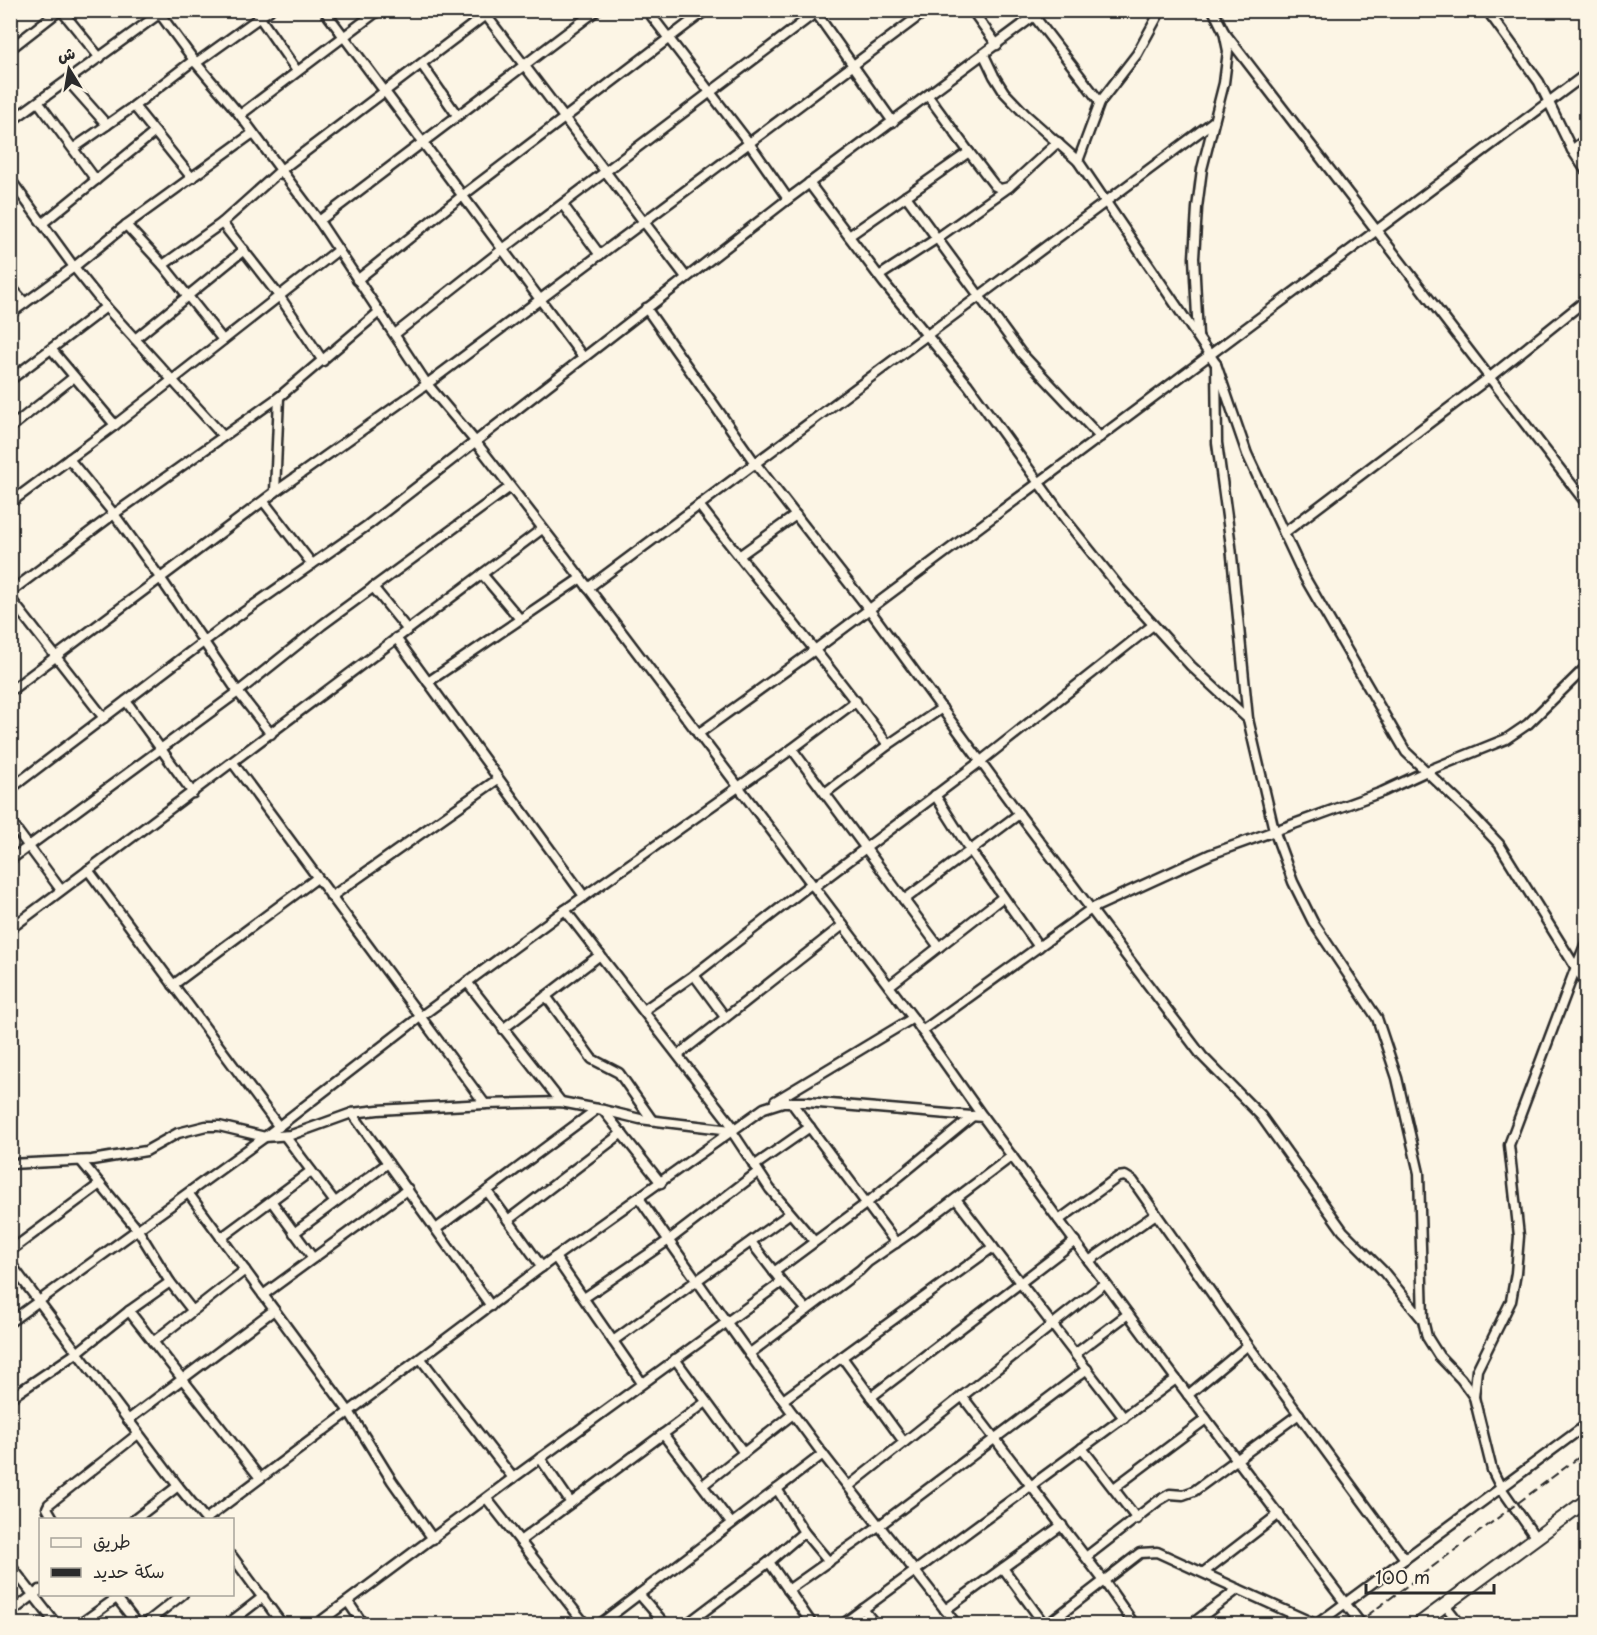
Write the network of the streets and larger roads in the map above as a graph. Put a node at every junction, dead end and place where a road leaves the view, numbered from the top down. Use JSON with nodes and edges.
{"nodes":[{"id":1,"x":60,"y":10,"type":"edge"},
{"id":2,"x":270,"y":10,"type":"edge"},
{"id":3,"x":324,"y":10,"type":"edge"},
{"id":4,"x":379,"y":10,"type":"edge"},
{"id":5,"x":597,"y":10,"type":"edge"},
{"id":6,"x":647,"y":10,"type":"edge"},
{"id":7,"x":706,"y":10,"type":"edge"},
{"id":8,"x":927,"y":10,"type":"edge"},
{"id":9,"x":972,"y":10,"type":"edge"},
{"id":10,"x":1161,"y":10,"type":"edge"},
{"id":11,"x":1213,"y":10,"type":"edge"},
{"id":12,"x":1501,"y":10,"type":"edge"},
{"id":13,"x":160,"y":11,"type":"edge"},
{"id":14,"x":816,"y":11,"type":"edge"},
{"id":15,"x":487,"y":12,"type":"edge"},
{"id":16,"x":1038,"y":13,"type":"edge"},
{"id":17,"x":1489,"y":14,"type":"edge"},
{"id":18,"x":260,"y":18,"type":"junction"},
{"id":19,"x":1224,"y":32,"type":"junction"},
{"id":20,"x":344,"y":37,"type":"junction"},
{"id":21,"x":668,"y":39,"type":"junction"},
{"id":22,"x":997,"y":45,"type":"junction"},
{"id":23,"x":10,"y":49,"type":"edge"},
{"id":24,"x":984,"y":55,"type":"junction"},
{"id":25,"x":100,"y":58,"type":"junction"},
{"id":26,"x":195,"y":62,"type":"junction"},
{"id":27,"x":422,"y":65,"type":"junction"},
{"id":28,"x":525,"y":65,"type":"junction"},
{"id":29,"x":854,"y":65,"type":"junction"},
{"id":30,"x":297,"y":71,"type":"junction"},
{"id":31,"x":1587,"y":74,"type":"edge"},
{"id":32,"x":68,"y":81,"type":"junction"},
{"id":33,"x":384,"y":92,"type":"junction"},
{"id":34,"x":709,"y":93,"type":"junction"},
{"id":35,"x":928,"y":96,"type":"junction"},
{"id":36,"x":1100,"y":102,"type":"junction"},
{"id":37,"x":1548,"y":102,"type":"junction"},
{"id":38,"x":39,"y":103,"type":"junction"},
{"id":39,"x":134,"y":106,"type":"junction"},
{"id":40,"x":240,"y":115,"type":"junction"},
{"id":41,"x":457,"y":115,"type":"junction"},
{"id":42,"x":565,"y":119,"type":"junction"},
{"id":43,"x":1215,"y":121,"type":"junction"},
{"id":44,"x":10,"y":122,"type":"edge"},
{"id":45,"x":893,"y":122,"type":"junction"},
{"id":46,"x":107,"y":125,"type":"junction"},
{"id":47,"x":155,"y":132,"type":"junction"},
{"id":48,"x":253,"y":133,"type":"junction"},
{"id":49,"x":1587,"y":140,"type":"edge"},
{"id":50,"x":422,"y":142,"type":"junction"},
{"id":51,"x":1058,"y":142,"type":"junction"},
{"id":52,"x":749,"y":143,"type":"junction"},
{"id":53,"x":74,"y":148,"type":"junction"},
{"id":54,"x":1572,"y":150,"type":"junction"},
{"id":55,"x":969,"y":152,"type":"junction"},
{"id":56,"x":1078,"y":161,"type":"junction"},
{"id":57,"x":281,"y":170,"type":"junction"},
{"id":58,"x":1587,"y":171,"type":"edge"},
{"id":59,"x":605,"y":173,"type":"junction"},
{"id":60,"x":10,"y":178,"type":"edge"},
{"id":61,"x":192,"y":178,"type":"junction"},
{"id":62,"x":96,"y":180,"type":"junction"},
{"id":63,"x":809,"y":183,"type":"junction"},
{"id":64,"x":1009,"y":187,"type":"junction"},
{"id":65,"x":19,"y":191,"type":"junction"},
{"id":66,"x":462,"y":196,"type":"junction"},
{"id":67,"x":906,"y":196,"type":"junction"},
{"id":68,"x":10,"y":198,"type":"edge"},
{"id":69,"x":788,"y":199,"type":"junction"},
{"id":70,"x":1105,"y":201,"type":"junction"},
{"id":71,"x":563,"y":205,"type":"junction"},
{"id":72,"x":319,"y":221,"type":"junction"},
{"id":73,"x":43,"y":223,"type":"junction"},
{"id":74,"x":222,"y":223,"type":"junction"},
{"id":75,"x":644,"y":223,"type":"junction"},
{"id":76,"x":126,"y":225,"type":"junction"},
{"id":77,"x":1377,"y":231,"type":"junction"},
{"id":78,"x":849,"y":236,"type":"junction"},
{"id":79,"x":936,"y":239,"type":"junction"},
{"id":80,"x":503,"y":249,"type":"junction"},
{"id":81,"x":243,"y":250,"type":"junction"},
{"id":82,"x":338,"y":250,"type":"junction"},
{"id":83,"x":600,"y":255,"type":"junction"},
{"id":84,"x":163,"y":265,"type":"junction"},
{"id":85,"x":74,"y":267,"type":"junction"},
{"id":86,"x":879,"y":276,"type":"junction"},
{"id":87,"x":686,"y":277,"type":"junction"},
{"id":88,"x":357,"y":280,"type":"junction"},
{"id":89,"x":10,"y":286,"type":"edge"},
{"id":90,"x":187,"y":296,"type":"junction"},
{"id":91,"x":280,"y":297,"type":"junction"},
{"id":92,"x":979,"y":297,"type":"junction"},
{"id":93,"x":541,"y":299,"type":"junction"},
{"id":94,"x":1587,"y":300,"type":"edge"},
{"id":95,"x":25,"y":303,"type":"junction"},
{"id":96,"x":106,"y":307,"type":"junction"},
{"id":97,"x":646,"y":308,"type":"junction"},
{"id":98,"x":379,"y":312,"type":"junction"},
{"id":99,"x":10,"y":314,"type":"edge"},
{"id":100,"x":395,"y":334,"type":"junction"},
{"id":101,"x":928,"y":335,"type":"junction"},
{"id":102,"x":135,"y":339,"type":"junction"},
{"id":103,"x":1198,"y":339,"type":"junction"},
{"id":104,"x":223,"y":340,"type":"junction"},
{"id":105,"x":52,"y":350,"type":"junction"},
{"id":106,"x":1209,"y":354,"type":"junction"},
{"id":107,"x":583,"y":357,"type":"junction"},
{"id":108,"x":323,"y":361,"type":"junction"},
{"id":109,"x":1216,"y":364,"type":"junction"},
{"id":110,"x":74,"y":377,"type":"junction"},
{"id":111,"x":1490,"y":377,"type":"junction"},
{"id":112,"x":10,"y":380,"type":"edge"},
{"id":113,"x":172,"y":380,"type":"junction"},
{"id":114,"x":427,"y":384,"type":"junction"},
{"id":115,"x":279,"y":397,"type":"junction"},
{"id":116,"x":12,"y":425,"type":"edge"},
{"id":117,"x":115,"y":425,"type":"junction"},
{"id":118,"x":223,"y":436,"type":"junction"},
{"id":119,"x":1100,"y":437,"type":"junction"},
{"id":120,"x":475,"y":441,"type":"junction"},
{"id":121,"x":69,"y":459,"type":"junction"},
{"id":122,"x":755,"y":463,"type":"junction"},
{"id":123,"x":1039,"y":482,"type":"junction"},
{"id":124,"x":510,"y":487,"type":"junction"},
{"id":125,"x":275,"y":492,"type":"junction"},
{"id":126,"x":264,"y":502,"type":"junction"},
{"id":127,"x":10,"y":503,"type":"edge"},
{"id":128,"x":1587,"y":503,"type":"edge"},
{"id":129,"x":699,"y":505,"type":"junction"},
{"id":130,"x":114,"y":514,"type":"junction"},
{"id":131,"x":796,"y":515,"type":"junction"},
{"id":132,"x":542,"y":529,"type":"junction"},
{"id":133,"x":1284,"y":533,"type":"junction"},
{"id":134,"x":739,"y":556,"type":"junction"},
{"id":135,"x":312,"y":564,"type":"junction"},
{"id":136,"x":482,"y":574,"type":"junction"},
{"id":137,"x":581,"y":578,"type":"junction"},
{"id":138,"x":161,"y":579,"type":"junction"},
{"id":139,"x":373,"y":587,"type":"junction"},
{"id":140,"x":588,"y":588,"type":"junction"},
{"id":141,"x":10,"y":592,"type":"edge"},
{"id":142,"x":10,"y":598,"type":"edge"},
{"id":143,"x":869,"y":609,"type":"junction"},
{"id":144,"x":520,"y":619,"type":"junction"},
{"id":145,"x":1153,"y":625,"type":"junction"},
{"id":146,"x":407,"y":629,"type":"junction"},
{"id":147,"x":396,"y":638,"type":"junction"},
{"id":148,"x":203,"y":642,"type":"junction"},
{"id":149,"x":816,"y":649,"type":"junction"},
{"id":150,"x":56,"y":656,"type":"junction"},
{"id":151,"x":1587,"y":667,"type":"edge"},
{"id":152,"x":428,"y":682,"type":"junction"},
{"id":153,"x":10,"y":691,"type":"edge"},
{"id":154,"x":238,"y":692,"type":"junction"},
{"id":155,"x":126,"y":701,"type":"junction"},
{"id":156,"x":856,"y":701,"type":"junction"},
{"id":157,"x":942,"y":708,"type":"junction"},
{"id":158,"x":104,"y":718,"type":"junction"},
{"id":159,"x":1248,"y":719,"type":"junction"},
{"id":160,"x":271,"y":734,"type":"junction"},
{"id":161,"x":699,"y":734,"type":"junction"},
{"id":162,"x":888,"y":745,"type":"junction"},
{"id":163,"x":161,"y":749,"type":"junction"},
{"id":164,"x":792,"y":749,"type":"junction"},
{"id":165,"x":981,"y":761,"type":"junction"},
{"id":166,"x":233,"y":763,"type":"junction"},
{"id":167,"x":1427,"y":771,"type":"junction"},
{"id":168,"x":498,"y":779,"type":"junction"},
{"id":169,"x":737,"y":786,"type":"junction"},
{"id":170,"x":10,"y":789,"type":"edge"},
{"id":171,"x":193,"y":793,"type":"junction"},
{"id":172,"x":825,"y":793,"type":"junction"},
{"id":173,"x":935,"y":795,"type":"junction"},
{"id":174,"x":1019,"y":814,"type":"junction"},
{"id":175,"x":10,"y":821,"type":"edge"},
{"id":176,"x":1274,"y":830,"type":"junction"},
{"id":177,"x":29,"y":846,"type":"junction"},
{"id":178,"x":865,"y":848,"type":"junction"},
{"id":179,"x":970,"y":850,"type":"junction"},
{"id":180,"x":10,"y":860,"type":"edge"},
{"id":181,"x":88,"y":870,"type":"junction"},
{"id":182,"x":317,"y":878,"type":"junction"},
{"id":183,"x":813,"y":885,"type":"junction"},
{"id":184,"x":61,"y":890,"type":"junction"},
{"id":185,"x":584,"y":896,"type":"junction"},
{"id":186,"x":331,"y":897,"type":"junction"},
{"id":187,"x":1003,"y":897,"type":"junction"},
{"id":188,"x":904,"y":900,"type":"junction"},
{"id":189,"x":1091,"y":909,"type":"junction"},
{"id":190,"x":565,"y":910,"type":"junction"},
{"id":191,"x":843,"y":925,"type":"junction"},
{"id":192,"x":10,"y":929,"type":"edge"},
{"id":193,"x":1587,"y":943,"type":"edge"},
{"id":194,"x":939,"y":947,"type":"junction"},
{"id":195,"x":1039,"y":947,"type":"junction"},
{"id":196,"x":600,"y":955,"type":"junction"},
{"id":197,"x":1576,"y":967,"type":"junction"},
{"id":198,"x":694,"y":975,"type":"junction"},
{"id":199,"x":467,"y":982,"type":"junction"},
{"id":200,"x":1587,"y":984,"type":"edge"},
{"id":201,"x":173,"y":986,"type":"junction"},
{"id":202,"x":889,"y":986,"type":"junction"},
{"id":203,"x":546,"y":996,"type":"junction"},
{"id":204,"x":644,"y":1010,"type":"junction"},
{"id":205,"x":420,"y":1017,"type":"junction"},
{"id":206,"x":725,"y":1017,"type":"junction"},
{"id":207,"x":913,"y":1018,"type":"junction"},
{"id":208,"x":503,"y":1029,"type":"junction"},
{"id":209,"x":922,"y":1031,"type":"junction"},
{"id":210,"x":678,"y":1055,"type":"junction"},
{"id":211,"x":561,"y":1102,"type":"junction"},
{"id":212,"x":791,"y":1102,"type":"junction"},
{"id":213,"x":485,"y":1104,"type":"junction"},
{"id":214,"x":764,"y":1108,"type":"junction"},
{"id":215,"x":600,"y":1109,"type":"junction"},
{"id":216,"x":352,"y":1113,"type":"junction"},
{"id":217,"x":973,"y":1116,"type":"junction"},
{"id":218,"x":983,"y":1117,"type":"junction"},
{"id":219,"x":652,"y":1120,"type":"junction"},
{"id":220,"x":279,"y":1127,"type":"junction"},
{"id":221,"x":810,"y":1127,"type":"junction"},
{"id":222,"x":733,"y":1129,"type":"junction"},
{"id":223,"x":622,"y":1133,"type":"junction"},
{"id":224,"x":285,"y":1136,"type":"junction"},
{"id":225,"x":265,"y":1137,"type":"junction"},
{"id":226,"x":1012,"y":1156,"type":"junction"},
{"id":227,"x":81,"y":1161,"type":"junction"},
{"id":228,"x":388,"y":1163,"type":"junction"},
{"id":229,"x":10,"y":1164,"type":"edge"},
{"id":230,"x":756,"y":1169,"type":"junction"},
{"id":231,"x":311,"y":1171,"type":"junction"},
{"id":232,"x":661,"y":1183,"type":"junction"},
{"id":233,"x":100,"y":1184,"type":"junction"},
{"id":234,"x":408,"y":1189,"type":"junction"},
{"id":235,"x":487,"y":1191,"type":"junction"},
{"id":236,"x":189,"y":1194,"type":"junction"},
{"id":237,"x":639,"y":1198,"type":"junction"},
{"id":238,"x":956,"y":1199,"type":"junction"},
{"id":239,"x":334,"y":1201,"type":"junction"},
{"id":240,"x":272,"y":1202,"type":"junction"},
{"id":241,"x":867,"y":1203,"type":"junction"},
{"id":242,"x":789,"y":1214,"type":"junction"},
{"id":243,"x":1156,"y":1214,"type":"junction"},
{"id":244,"x":508,"y":1220,"type":"junction"},
{"id":245,"x":1059,"y":1220,"type":"junction"},
{"id":246,"x":436,"y":1229,"type":"junction"},
{"id":247,"x":138,"y":1230,"type":"junction"},
{"id":248,"x":294,"y":1233,"type":"junction"},
{"id":249,"x":221,"y":1238,"type":"junction"},
{"id":250,"x":669,"y":1240,"type":"junction"},
{"id":251,"x":814,"y":1241,"type":"junction"},
{"id":252,"x":1075,"y":1241,"type":"junction"},
{"id":253,"x":752,"y":1242,"type":"junction"},
{"id":254,"x":896,"y":1243,"type":"junction"},
{"id":255,"x":993,"y":1248,"type":"junction"},
{"id":256,"x":10,"y":1251,"type":"edge"},
{"id":257,"x":555,"y":1257,"type":"junction"},
{"id":258,"x":313,"y":1258,"type":"junction"},
{"id":259,"x":1089,"y":1261,"type":"junction"},
{"id":260,"x":10,"y":1263,"type":"edge"},
{"id":261,"x":542,"y":1267,"type":"junction"},
{"id":262,"x":245,"y":1270,"type":"junction"},
{"id":263,"x":774,"y":1272,"type":"junction"},
{"id":264,"x":696,"y":1280,"type":"junction"},
{"id":265,"x":170,"y":1282,"type":"junction"},
{"id":266,"x":782,"y":1282,"type":"junction"},
{"id":267,"x":1020,"y":1283,"type":"junction"},
{"id":268,"x":1105,"y":1283,"type":"junction"},
{"id":269,"x":263,"y":1295,"type":"junction"},
{"id":270,"x":584,"y":1298,"type":"junction"},
{"id":271,"x":39,"y":1300,"type":"junction"},
{"id":272,"x":491,"y":1306,"type":"junction"},
{"id":273,"x":192,"y":1310,"type":"junction"},
{"id":274,"x":274,"y":1310,"type":"junction"},
{"id":275,"x":807,"y":1310,"type":"junction"},
{"id":276,"x":129,"y":1311,"type":"junction"},
{"id":277,"x":1128,"y":1314,"type":"junction"},
{"id":278,"x":1423,"y":1320,"type":"junction"},
{"id":279,"x":10,"y":1322,"type":"edge"},
{"id":280,"x":725,"y":1323,"type":"junction"},
{"id":281,"x":1053,"y":1326,"type":"junction"},
{"id":282,"x":613,"y":1341,"type":"junction"},
{"id":283,"x":153,"y":1342,"type":"junction"},
{"id":284,"x":1248,"y":1345,"type":"junction"},
{"id":285,"x":78,"y":1352,"type":"junction"},
{"id":286,"x":749,"y":1354,"type":"junction"},
{"id":287,"x":1075,"y":1354,"type":"junction"},
{"id":288,"x":842,"y":1357,"type":"junction"},
{"id":289,"x":421,"y":1359,"type":"junction"},
{"id":290,"x":675,"y":1359,"type":"junction"},
{"id":291,"x":1086,"y":1369,"type":"junction"},
{"id":292,"x":182,"y":1379,"type":"junction"},
{"id":293,"x":1176,"y":1379,"type":"junction"},
{"id":294,"x":642,"y":1383,"type":"junction"},
{"id":295,"x":1188,"y":1395,"type":"junction"},
{"id":296,"x":962,"y":1396,"type":"junction"},
{"id":297,"x":872,"y":1397,"type":"junction"},
{"id":298,"x":1474,"y":1397,"type":"junction"},
{"id":299,"x":10,"y":1398,"type":"edge"},
{"id":300,"x":783,"y":1400,"type":"junction"},
{"id":301,"x":706,"y":1402,"type":"junction"},
{"id":302,"x":350,"y":1413,"type":"junction"},
{"id":303,"x":793,"y":1414,"type":"junction"},
{"id":304,"x":1299,"y":1414,"type":"junction"},
{"id":305,"x":1124,"y":1418,"type":"junction"},
{"id":306,"x":1206,"y":1419,"type":"junction"},
{"id":307,"x":128,"y":1420,"type":"junction"},
{"id":308,"x":1587,"y":1425,"type":"edge"},
{"id":309,"x":138,"y":1434,"type":"junction"},
{"id":310,"x":663,"y":1434,"type":"junction"},
{"id":311,"x":995,"y":1439,"type":"junction"},
{"id":312,"x":904,"y":1442,"type":"junction"},
{"id":313,"x":1083,"y":1448,"type":"junction"},
{"id":314,"x":744,"y":1453,"type":"junction"},
{"id":315,"x":823,"y":1454,"type":"junction"},
{"id":316,"x":540,"y":1458,"type":"junction"},
{"id":317,"x":1237,"y":1459,"type":"junction"},
{"id":318,"x":260,"y":1478,"type":"junction"},
{"id":319,"x":513,"y":1478,"type":"junction"},
{"id":320,"x":703,"y":1485,"type":"junction"},
{"id":321,"x":178,"y":1486,"type":"junction"},
{"id":322,"x":849,"y":1486,"type":"junction"},
{"id":323,"x":1032,"y":1486,"type":"junction"},
{"id":324,"x":1114,"y":1488,"type":"junction"},
{"id":325,"x":1501,"y":1488,"type":"junction"},
{"id":326,"x":777,"y":1489,"type":"junction"},
{"id":327,"x":487,"y":1499,"type":"junction"},
{"id":328,"x":1587,"y":1501,"type":"edge"},
{"id":329,"x":571,"y":1503,"type":"junction"},
{"id":330,"x":1279,"y":1514,"type":"junction"},
{"id":331,"x":53,"y":1518,"type":"edge"},
{"id":332,"x":137,"y":1518,"type":"edge"},
{"id":333,"x":205,"y":1518,"type":"edge"},
{"id":334,"x":207,"y":1518,"type":"edge"},
{"id":335,"x":1137,"y":1519,"type":"junction"},
{"id":336,"x":731,"y":1523,"type":"junction"},
{"id":337,"x":880,"y":1525,"type":"junction"},
{"id":338,"x":1062,"y":1525,"type":"junction"},
{"id":339,"x":804,"y":1532,"type":"junction"},
{"id":340,"x":1536,"y":1538,"type":"junction"},
{"id":341,"x":432,"y":1539,"type":"junction"},
{"id":342,"x":520,"y":1541,"type":"junction"},
{"id":343,"x":1086,"y":1557,"type":"junction"},
{"id":344,"x":234,"y":1559,"type":"edge"},
{"id":345,"x":1405,"y":1559,"type":"junction"},
{"id":346,"x":769,"y":1562,"type":"junction"},
{"id":347,"x":829,"y":1562,"type":"junction"},
{"id":348,"x":10,"y":1565,"type":"edge"},
{"id":349,"x":1003,"y":1568,"type":"junction"},
{"id":350,"x":916,"y":1572,"type":"junction"},
{"id":351,"x":1203,"y":1572,"type":"junction"},
{"id":352,"x":1104,"y":1581,"type":"junction"},
{"id":353,"x":1238,"y":1589,"type":"junction"},
{"id":354,"x":788,"y":1590,"type":"junction"},
{"id":355,"x":38,"y":1592,"type":"edge"},
{"id":356,"x":639,"y":1594,"type":"junction"},
{"id":357,"x":40,"y":1596,"type":"edge"},
{"id":358,"x":119,"y":1596,"type":"edge"},
{"id":359,"x":181,"y":1596,"type":"edge"},
{"id":360,"x":263,"y":1597,"type":"junction"},
{"id":361,"x":348,"y":1602,"type":"junction"},
{"id":362,"x":1344,"y":1604,"type":"junction"},
{"id":363,"x":1445,"y":1605,"type":"junction"},
{"id":364,"x":863,"y":1609,"type":"junction"},
{"id":365,"x":945,"y":1610,"type":"junction"},
{"id":366,"x":10,"y":1613,"type":"edge"},
{"id":367,"x":56,"y":1624,"type":"edge"},
{"id":368,"x":80,"y":1624,"type":"edge"},
{"id":369,"x":137,"y":1624,"type":"edge"},
{"id":370,"x":145,"y":1624,"type":"edge"},
{"id":371,"x":228,"y":1624,"type":"edge"},
{"id":372,"x":282,"y":1624,"type":"edge"},
{"id":373,"x":317,"y":1624,"type":"edge"},
{"id":374,"x":363,"y":1624,"type":"edge"},
{"id":375,"x":585,"y":1624,"type":"edge"},
{"id":376,"x":600,"y":1624,"type":"edge"},
{"id":377,"x":664,"y":1624,"type":"edge"},
{"id":378,"x":687,"y":1624,"type":"edge"},
{"id":379,"x":812,"y":1624,"type":"edge"},
{"id":380,"x":843,"y":1624,"type":"edge"},
{"id":381,"x":875,"y":1624,"type":"edge"},
{"id":382,"x":956,"y":1624,"type":"edge"},
{"id":383,"x":1046,"y":1624,"type":"edge"},
{"id":384,"x":1133,"y":1624,"type":"edge"},
{"id":385,"x":1192,"y":1624,"type":"edge"},
{"id":386,"x":1316,"y":1624,"type":"edge"},
{"id":387,"x":1361,"y":1624,"type":"edge"},
{"id":388,"x":1419,"y":1624,"type":"edge"},
{"id":389,"x":1460,"y":1624,"type":"edge"}],
"edges":[{"from":1,"to":23,"type":"street"},
{"from":1,"to":25,"type":"street"},
{"from":2,"to":18,"type":"street"},
{"from":3,"to":20,"type":"street"},
{"from":4,"to":20,"type":"street"},
{"from":5,"to":28,"type":"street"},
{"from":6,"to":21,"type":"street"},
{"from":7,"to":21,"type":"street"},
{"from":8,"to":29,"type":"street"},
{"from":9,"to":22,"type":"street"},
{"from":10,"to":36,"type":"street"},
{"from":11,"to":19,"type":"street"},
{"from":12,"to":17,"type":"street"},
{"from":13,"to":25,"type":"street"},
{"from":13,"to":26,"type":"street"},
{"from":14,"to":29,"type":"street"},
{"from":14,"to":34,"type":"street"},
{"from":15,"to":27,"type":"street"},
{"from":15,"to":28,"type":"street"},
{"from":16,"to":22,"type":"street"},
{"from":16,"to":36,"type":"street"},
{"from":17,"to":37,"type":"street"},
{"from":18,"to":26,"type":"street"},
{"from":18,"to":30,"type":"street"},
{"from":19,"to":43,"type":"street"},
{"from":19,"to":77,"type":"street"},
{"from":20,"to":30,"type":"street"},
{"from":20,"to":33,"type":"street"},
{"from":21,"to":34,"type":"street"},
{"from":21,"to":42,"type":"street"},
{"from":22,"to":24,"type":"street"},
{"from":24,"to":35,"type":"street"},
{"from":24,"to":51,"type":"street"},
{"from":25,"to":32,"type":"street"},
{"from":26,"to":39,"type":"street"},
{"from":26,"to":40,"type":"street"},
{"from":27,"to":33,"type":"street"},
{"from":27,"to":41,"type":"street"},
{"from":28,"to":41,"type":"street"},
{"from":28,"to":42,"type":"street"},
{"from":29,"to":45,"type":"street"},
{"from":29,"to":52,"type":"street"},
{"from":30,"to":40,"type":"street"},
{"from":31,"to":37,"type":"street"},
{"from":32,"to":38,"type":"street"},
{"from":32,"to":46,"type":"street"},
{"from":33,"to":50,"type":"street"},
{"from":33,"to":57,"type":"street"},
{"from":34,"to":52,"type":"street"},
{"from":34,"to":59,"type":"street"},
{"from":35,"to":45,"type":"street"},
{"from":35,"to":55,"type":"street"},
{"from":36,"to":56,"type":"street"},
{"from":37,"to":54,"type":"street"},
{"from":37,"to":77,"type":"street"},
{"from":38,"to":44,"type":"street"},
{"from":38,"to":53,"type":"street"},
{"from":39,"to":46,"type":"street"},
{"from":39,"to":47,"type":"street"},
{"from":40,"to":48,"type":"street"},
{"from":41,"to":50,"type":"street"},
{"from":42,"to":59,"type":"street"},
{"from":42,"to":66,"type":"street"},
{"from":43,"to":70,"type":"street"},
{"from":43,"to":103,"type":"street"},
{"from":45,"to":63,"type":"street"},
{"from":46,"to":53,"type":"street"},
{"from":47,"to":61,"type":"street"},
{"from":47,"to":62,"type":"street"},
{"from":48,"to":57,"type":"street"},
{"from":48,"to":61,"type":"street"},
{"from":49,"to":54,"type":"street"},
{"from":50,"to":66,"type":"street"},
{"from":50,"to":72,"type":"street"},
{"from":51,"to":56,"type":"street"},
{"from":51,"to":64,"type":"street"},
{"from":52,"to":69,"type":"street"},
{"from":52,"to":75,"type":"street"},
{"from":53,"to":62,"type":"street"},
{"from":54,"to":58,"type":"street"},
{"from":55,"to":64,"type":"street"},
{"from":55,"to":67,"type":"street"},
{"from":56,"to":70,"type":"street"},
{"from":57,"to":72,"type":"street"},
{"from":57,"to":74,"type":"street"},
{"from":59,"to":71,"type":"street"},
{"from":59,"to":75,"type":"street"},
{"from":60,"to":65,"type":"street"},
{"from":61,"to":76,"type":"street"},
{"from":62,"to":73,"type":"street"},
{"from":63,"to":69,"type":"street"},
{"from":63,"to":78,"type":"street"},
{"from":64,"to":79,"type":"street"},
{"from":65,"to":68,"type":"street"},
{"from":65,"to":73,"type":"street"},
{"from":66,"to":80,"type":"street"},
{"from":66,"to":88,"type":"street"},
{"from":67,"to":78,"type":"street"},
{"from":67,"to":79,"type":"street"},
{"from":69,"to":87,"type":"street"},
{"from":70,"to":92,"type":"street"},
{"from":70,"to":103,"type":"street"},
{"from":71,"to":80,"type":"street"},
{"from":71,"to":83,"type":"street"},
{"from":72,"to":82,"type":"street"},
{"from":73,"to":85,"type":"street"},
{"from":74,"to":81,"type":"street"},
{"from":74,"to":84,"type":"street"},
{"from":75,"to":83,"type":"street"},
{"from":75,"to":87,"type":"street"},
{"from":76,"to":84,"type":"street"},
{"from":76,"to":85,"type":"street"},
{"from":77,"to":106,"type":"street"},
{"from":77,"to":111,"type":"street"},
{"from":78,"to":86,"type":"street"},
{"from":79,"to":86,"type":"street"},
{"from":79,"to":92,"type":"street"},
{"from":80,"to":93,"type":"street"},
{"from":80,"to":100,"type":"street"},
{"from":81,"to":90,"type":"street"},
{"from":81,"to":91,"type":"street"},
{"from":82,"to":88,"type":"street"},
{"from":82,"to":91,"type":"street"},
{"from":83,"to":93,"type":"street"},
{"from":84,"to":90,"type":"street"},
{"from":85,"to":95,"type":"street"},
{"from":85,"to":96,"type":"street"},
{"from":86,"to":101,"type":"street"},
{"from":87,"to":97,"type":"street"},
{"from":88,"to":98,"type":"street"},
{"from":89,"to":95,"type":"street"},
{"from":90,"to":102,"type":"street"},
{"from":90,"to":104,"type":"street"},
{"from":91,"to":104,"type":"street"},
{"from":91,"to":108,"type":"street"},
{"from":92,"to":101,"type":"street"},
{"from":92,"to":119,"type":"street"},
{"from":93,"to":107,"type":"street"},
{"from":93,"to":114,"type":"street"},
{"from":94,"to":111,"type":"street"},
{"from":95,"to":99,"type":"street"},
{"from":96,"to":102,"type":"street"},
{"from":96,"to":105,"type":"street"},
{"from":97,"to":107,"type":"street"},
{"from":97,"to":122,"type":"street"},
{"from":98,"to":100,"type":"street"},
{"from":98,"to":108,"type":"street"},
{"from":100,"to":114,"type":"street"},
{"from":101,"to":122,"type":"street"},
{"from":101,"to":123,"type":"street"},
{"from":102,"to":113,"type":"street"},
{"from":103,"to":106,"type":"street"},
{"from":104,"to":113,"type":"street"},
{"from":105,"to":110,"type":"street"},
{"from":105,"to":112,"type":"street"},
{"from":106,"to":109,"type":"street"},
{"from":106,"to":119,"type":"street"},
{"from":107,"to":120,"type":"street"},
{"from":108,"to":115,"type":"street"},
{"from":109,"to":133,"type":"street"},
{"from":109,"to":159,"type":"street"},
{"from":110,"to":116,"type":"street"},
{"from":110,"to":117,"type":"street"},
{"from":111,"to":128,"type":"street"},
{"from":111,"to":133,"type":"street"},
{"from":113,"to":117,"type":"street"},
{"from":113,"to":118,"type":"street"},
{"from":114,"to":120,"type":"street"},
{"from":114,"to":125,"type":"street"},
{"from":115,"to":118,"type":"street"},
{"from":115,"to":125,"type":"street"},
{"from":117,"to":121,"type":"street"},
{"from":118,"to":130,"type":"street"},
{"from":119,"to":123,"type":"street"},
{"from":120,"to":124,"type":"street"},
{"from":120,"to":135,"type":"street"},
{"from":121,"to":127,"type":"street"},
{"from":121,"to":130,"type":"street"},
{"from":122,"to":129,"type":"street"},
{"from":122,"to":131,"type":"street"},
{"from":123,"to":143,"type":"street"},
{"from":123,"to":145,"type":"street"},
{"from":124,"to":132,"type":"street"},
{"from":124,"to":139,"type":"street"},
{"from":125,"to":126,"type":"street"},
{"from":126,"to":135,"type":"street"},
{"from":126,"to":138,"type":"street"},
{"from":129,"to":134,"type":"street"},
{"from":129,"to":140,"type":"street"},
{"from":130,"to":138,"type":"street"},
{"from":130,"to":141,"type":"street"},
{"from":131,"to":134,"type":"street"},
{"from":131,"to":143,"type":"street"},
{"from":132,"to":136,"type":"street"},
{"from":132,"to":137,"type":"street"},
{"from":133,"to":167,"type":"street"},
{"from":134,"to":149,"type":"street"},
{"from":135,"to":148,"type":"street"},
{"from":136,"to":144,"type":"street"},
{"from":136,"to":146,"type":"street"},
{"from":137,"to":140,"type":"street"},
{"from":137,"to":144,"type":"street"},
{"from":138,"to":148,"type":"street"},
{"from":138,"to":150,"type":"street"},
{"from":139,"to":146,"type":"street"},
{"from":139,"to":154,"type":"street"},
{"from":140,"to":161,"type":"street"},
{"from":142,"to":150,"type":"street"},
{"from":143,"to":149,"type":"street"},
{"from":143,"to":157,"type":"street"},
{"from":144,"to":152,"type":"street"},
{"from":145,"to":159,"type":"street"},
{"from":145,"to":165,"type":"street"},
{"from":146,"to":147,"type":"street"},
{"from":147,"to":152,"type":"street"},
{"from":147,"to":160,"type":"street"},
{"from":148,"to":154,"type":"street"},
{"from":148,"to":155,"type":"street"},
{"from":149,"to":156,"type":"street"},
{"from":149,"to":161,"type":"street"},
{"from":150,"to":153,"type":"street"},
{"from":150,"to":158,"type":"street"},
{"from":151,"to":167,"type":"street"},
{"from":152,"to":168,"type":"street"},
{"from":154,"to":160,"type":"street"},
{"from":154,"to":163,"type":"street"},
{"from":155,"to":158,"type":"street"},
{"from":155,"to":163,"type":"street"},
{"from":156,"to":162,"type":"street"},
{"from":156,"to":164,"type":"street"},
{"from":157,"to":162,"type":"street"},
{"from":157,"to":165,"type":"street"},
{"from":158,"to":170,"type":"street"},
{"from":159,"to":176,"type":"street"},
{"from":160,"to":166,"type":"street"},
{"from":161,"to":169,"type":"street"},
{"from":162,"to":172,"type":"street"},
{"from":163,"to":171,"type":"street"},
{"from":163,"to":177,"type":"street"},
{"from":164,"to":169,"type":"street"},
{"from":164,"to":172,"type":"street"},
{"from":165,"to":173,"type":"street"},
{"from":165,"to":174,"type":"street"},
{"from":166,"to":171,"type":"street"},
{"from":166,"to":182,"type":"street"},
{"from":167,"to":176,"type":"street"},
{"from":167,"to":197,"type":"street"},
{"from":168,"to":185,"type":"street"},
{"from":168,"to":186,"type":"street"},
{"from":169,"to":183,"type":"street"},
{"from":169,"to":185,"type":"street"},
{"from":171,"to":181,"type":"street"},
{"from":172,"to":178,"type":"street"},
{"from":173,"to":178,"type":"street"},
{"from":173,"to":179,"type":"street"},
{"from":174,"to":179,"type":"street"},
{"from":174,"to":189,"type":"street"},
{"from":175,"to":177,"type":"street"},
{"from":176,"to":189,"type":"street"},
{"from":176,"to":278,"type":"street"},
{"from":177,"to":180,"type":"street"},
{"from":177,"to":184,"type":"street"},
{"from":178,"to":183,"type":"street"},
{"from":178,"to":188,"type":"street"},
{"from":179,"to":187,"type":"street"},
{"from":179,"to":188,"type":"street"},
{"from":181,"to":184,"type":"street"},
{"from":181,"to":201,"type":"street"},
{"from":182,"to":186,"type":"street"},
{"from":182,"to":201,"type":"street"},
{"from":183,"to":191,"type":"street"},
{"from":183,"to":198,"type":"street"},
{"from":184,"to":192,"type":"street"},
{"from":185,"to":190,"type":"street"},
{"from":186,"to":205,"type":"street"},
{"from":187,"to":194,"type":"street"},
{"from":187,"to":195,"type":"street"},
{"from":188,"to":194,"type":"street"},
{"from":189,"to":195,"type":"street"},
{"from":189,"to":278,"type":"street"},
{"from":190,"to":196,"type":"street"},
{"from":190,"to":199,"type":"street"},
{"from":191,"to":202,"type":"street"},
{"from":191,"to":206,"type":"street"},
{"from":193,"to":197,"type":"street"},
{"from":194,"to":202,"type":"street"},
{"from":195,"to":209,"type":"street"},
{"from":196,"to":203,"type":"street"},
{"from":196,"to":204,"type":"street"},
{"from":197,"to":200,"type":"street"},
{"from":197,"to":298,"type":"street"},
{"from":198,"to":204,"type":"street"},
{"from":198,"to":206,"type":"street"},
{"from":199,"to":205,"type":"street"},
{"from":199,"to":208,"type":"street"},
{"from":201,"to":220,"type":"street"},
{"from":202,"to":207,"type":"street"},
{"from":203,"to":208,"type":"street"},
{"from":203,"to":219,"type":"street"},
{"from":204,"to":210,"type":"street"},
{"from":205,"to":213,"type":"street"},
{"from":205,"to":220,"type":"street"},
{"from":206,"to":210,"type":"street"},
{"from":207,"to":209,"type":"street"},
{"from":207,"to":214,"type":"street"},
{"from":208,"to":211,"type":"street"},
{"from":209,"to":218,"type":"street"},
{"from":210,"to":222,"type":"street"},
{"from":211,"to":213,"type":"street"},
{"from":211,"to":215,"type":"street"},
{"from":212,"to":214,"type":"street"},
{"from":212,"to":217,"type":"street"},
{"from":212,"to":221,"type":"street"},
{"from":213,"to":216,"type":"street"},
{"from":214,"to":222,"type":"street"},
{"from":215,"to":219,"type":"street"},
{"from":215,"to":223,"type":"street"},
{"from":215,"to":235,"type":"street"},
{"from":216,"to":224,"type":"street"},
{"from":216,"to":228,"type":"street"},
{"from":217,"to":218,"type":"street"},
{"from":217,"to":241,"type":"street"},
{"from":218,"to":226,"type":"street"},
{"from":219,"to":222,"type":"street"},
{"from":220,"to":225,"type":"street"},
{"from":221,"to":230,"type":"street"},
{"from":221,"to":241,"type":"street"},
{"from":222,"to":230,"type":"street"},
{"from":222,"to":232,"type":"street"},
{"from":223,"to":232,"type":"street"},
{"from":223,"to":244,"type":"street"},
{"from":224,"to":225,"type":"street"},
{"from":224,"to":231,"type":"street"},
{"from":225,"to":227,"type":"street"},
{"from":225,"to":236,"type":"street"},
{"from":226,"to":238,"type":"street"},
{"from":226,"to":245,"type":"street"},
{"from":227,"to":229,"type":"street"},
{"from":227,"to":233,"type":"street"},
{"from":228,"to":234,"type":"street"},
{"from":228,"to":239,"type":"street"},
{"from":230,"to":242,"type":"street"},
{"from":230,"to":250,"type":"street"},
{"from":231,"to":239,"type":"street"},
{"from":231,"to":240,"type":"street"},
{"from":232,"to":237,"type":"street"},
{"from":233,"to":247,"type":"street"},
{"from":233,"to":256,"type":"street"},
{"from":234,"to":246,"type":"street"},
{"from":234,"to":258,"type":"street"},
{"from":235,"to":244,"type":"street"},
{"from":235,"to":246,"type":"street"},
{"from":236,"to":247,"type":"street"},
{"from":236,"to":249,"type":"street"},
{"from":237,"to":250,"type":"street"},
{"from":237,"to":257,"type":"street"},
{"from":238,"to":254,"type":"street"},
{"from":238,"to":255,"type":"street"},
{"from":239,"to":248,"type":"street"},
{"from":240,"to":248,"type":"street"},
{"from":240,"to":249,"type":"street"},
{"from":241,"to":251,"type":"street"},
{"from":241,"to":254,"type":"street"},
{"from":242,"to":251,"type":"street"},
{"from":242,"to":253,"type":"street"},
{"from":243,"to":245,"type":"street"},
{"from":243,"to":259,"type":"street"},
{"from":243,"to":284,"type":"street"},
{"from":244,"to":261,"type":"street"},
{"from":245,"to":252,"type":"street"},
{"from":246,"to":272,"type":"street"},
{"from":247,"to":265,"type":"street"},
{"from":247,"to":271,"type":"street"},
{"from":248,"to":258,"type":"street"},
{"from":249,"to":262,"type":"street"},
{"from":250,"to":264,"type":"street"},
{"from":250,"to":270,"type":"street"},
{"from":251,"to":263,"type":"street"},
{"from":252,"to":259,"type":"street"},
{"from":252,"to":267,"type":"street"},
{"from":253,"to":263,"type":"street"},
{"from":253,"to":264,"type":"street"},
{"from":254,"to":275,"type":"street"},
{"from":255,"to":267,"type":"street"},
{"from":255,"to":288,"type":"street"},
{"from":257,"to":261,"type":"street"},
{"from":257,"to":270,"type":"street"},
{"from":258,"to":269,"type":"street"},
{"from":259,"to":268,"type":"street"},
{"from":260,"to":271,"type":"street"},
{"from":261,"to":272,"type":"street"},
{"from":262,"to":269,"type":"street"},
{"from":262,"to":273,"type":"street"},
{"from":263,"to":266,"type":"street"},
{"from":264,"to":280,"type":"street"},
{"from":264,"to":282,"type":"street"},
{"from":265,"to":273,"type":"street"},
{"from":265,"to":276,"type":"street"},
{"from":266,"to":275,"type":"street"},
{"from":266,"to":280,"type":"street"},
{"from":267,"to":281,"type":"street"},
{"from":267,"to":297,"type":"street"},
{"from":268,"to":277,"type":"street"},
{"from":268,"to":281,"type":"street"},
{"from":269,"to":274,"type":"street"},
{"from":270,"to":282,"type":"street"},
{"from":271,"to":279,"type":"street"},
{"from":271,"to":285,"type":"street"},
{"from":272,"to":289,"type":"street"},
{"from":273,"to":283,"type":"street"},
{"from":274,"to":292,"type":"street"},
{"from":274,"to":302,"type":"street"},
{"from":275,"to":286,"type":"street"},
{"from":276,"to":283,"type":"street"},
{"from":276,"to":285,"type":"street"},
{"from":277,"to":287,"type":"street"},
{"from":277,"to":293,"type":"street"},
{"from":278,"to":298,"type":"street"},
{"from":280,"to":286,"type":"street"},
{"from":280,"to":290,"type":"street"},
{"from":281,"to":287,"type":"street"},
{"from":281,"to":296,"type":"street"},
{"from":282,"to":294,"type":"street"},
{"from":283,"to":292,"type":"street"},
{"from":284,"to":295,"type":"street"},
{"from":284,"to":304,"type":"street"},
{"from":285,"to":299,"type":"street"},
{"from":285,"to":307,"type":"street"},
{"from":286,"to":300,"type":"street"},
{"from":287,"to":291,"type":"street"},
{"from":288,"to":297,"type":"street"},
{"from":288,"to":300,"type":"street"},
{"from":289,"to":302,"type":"street"},
{"from":289,"to":319,"type":"street"},
{"from":290,"to":294,"type":"street"},
{"from":290,"to":301,"type":"street"},
{"from":291,"to":305,"type":"street"},
{"from":291,"to":311,"type":"street"},
{"from":292,"to":307,"type":"street"},
{"from":292,"to":318,"type":"street"},
{"from":293,"to":295,"type":"street"},
{"from":293,"to":305,"type":"street"},
{"from":294,"to":316,"type":"street"},
{"from":295,"to":306,"type":"street"},
{"from":296,"to":311,"type":"street"},
{"from":296,"to":312,"type":"street"},
{"from":297,"to":312,"type":"street"},
{"from":298,"to":325,"type":"street"},
{"from":300,"to":303,"type":"street"},
{"from":301,"to":310,"type":"street"},
{"from":301,"to":314,"type":"street"},
{"from":302,"to":318,"type":"street"},
{"from":302,"to":341,"type":"street"},
{"from":303,"to":314,"type":"street"},
{"from":303,"to":315,"type":"street"},
{"from":304,"to":317,"type":"street"},
{"from":304,"to":345,"type":"street"},
{"from":305,"to":313,"type":"street"},
{"from":306,"to":317,"type":"street"},
{"from":306,"to":324,"type":"street"},
{"from":307,"to":309,"type":"street"},
{"from":308,"to":325,"type":"street"},
{"from":309,"to":321,"type":"street"},
{"from":309,"to":331,"type":"street"},
{"from":310,"to":320,"type":"street"},
{"from":310,"to":329,"type":"street"},
{"from":311,"to":323,"type":"street"},
{"from":311,"to":337,"type":"street"},
{"from":312,"to":322,"type":"street"},
{"from":313,"to":323,"type":"street"},
{"from":313,"to":324,"type":"street"},
{"from":314,"to":320,"type":"street"},
{"from":315,"to":322,"type":"street"},
{"from":315,"to":326,"type":"street"},
{"from":316,"to":319,"type":"street"},
{"from":316,"to":329,"type":"street"},
{"from":317,"to":330,"type":"street"},
{"from":317,"to":335,"type":"street"},
{"from":318,"to":334,"type":"street"},
{"from":319,"to":327,"type":"street"},
{"from":320,"to":336,"type":"street"},
{"from":321,"to":332,"type":"street"},
{"from":321,"to":333,"type":"street"},
{"from":322,"to":337,"type":"street"},
{"from":323,"to":338,"type":"street"},
{"from":323,"to":350,"type":"street"},
{"from":324,"to":335,"type":"street"},
{"from":325,"to":340,"type":"street"},
{"from":325,"to":345,"type":"street"},
{"from":326,"to":336,"type":"street"},
{"from":326,"to":339,"type":"street"},
{"from":327,"to":341,"type":"street"},
{"from":327,"to":342,"type":"street"},
{"from":328,"to":340,"type":"street"},
{"from":329,"to":342,"type":"street"},
{"from":330,"to":351,"type":"street"},
{"from":330,"to":362,"type":"street"},
{"from":335,"to":343,"type":"street"},
{"from":336,"to":356,"type":"street"},
{"from":337,"to":347,"type":"street"},
{"from":337,"to":350,"type":"street"},
{"from":338,"to":343,"type":"street"},
{"from":338,"to":349,"type":"street"},
{"from":339,"to":346,"type":"street"},
{"from":339,"to":347,"type":"street"},
{"from":340,"to":363,"type":"street"},
{"from":341,"to":361,"type":"street"},
{"from":342,"to":375,"type":"street"},
{"from":343,"to":352,"type":"street"},
{"from":344,"to":360,"type":"street"},
{"from":345,"to":362,"type":"street"},
{"from":346,"to":354,"type":"street"},
{"from":346,"to":378,"type":"street"},
{"from":347,"to":354,"type":"street"},
{"from":348,"to":355,"type":"street"},
{"from":349,"to":365,"type":"street"},
{"from":349,"to":383,"type":"street"},
{"from":350,"to":364,"type":"street"},
{"from":350,"to":365,"type":"street"},
{"from":351,"to":352,"type":"street"},
{"from":351,"to":353,"type":"street"},
{"from":352,"to":383,"type":"street"},
{"from":352,"to":384,"type":"street"},
{"from":353,"to":385,"type":"street"},
{"from":353,"to":386,"type":"street"},
{"from":354,"to":379,"type":"street"},
{"from":355,"to":366,"type":"street"},
{"from":356,"to":376,"type":"street"},
{"from":356,"to":377,"type":"street"},
{"from":357,"to":367,"type":"street"},
{"from":358,"to":368,"type":"street"},
{"from":358,"to":369,"type":"street"},
{"from":359,"to":370,"type":"street"},
{"from":360,"to":371,"type":"street"},
{"from":360,"to":372,"type":"street"},
{"from":361,"to":373,"type":"street"},
{"from":361,"to":374,"type":"street"},
{"from":362,"to":386,"type":"street"},
{"from":362,"to":387,"type":"street"},
{"from":363,"to":388,"type":"street"},
{"from":363,"to":389,"type":"street"},
{"from":364,"to":380,"type":"street"},
{"from":364,"to":381,"type":"street"},
{"from":365,"to":382,"type":"street"}]}
